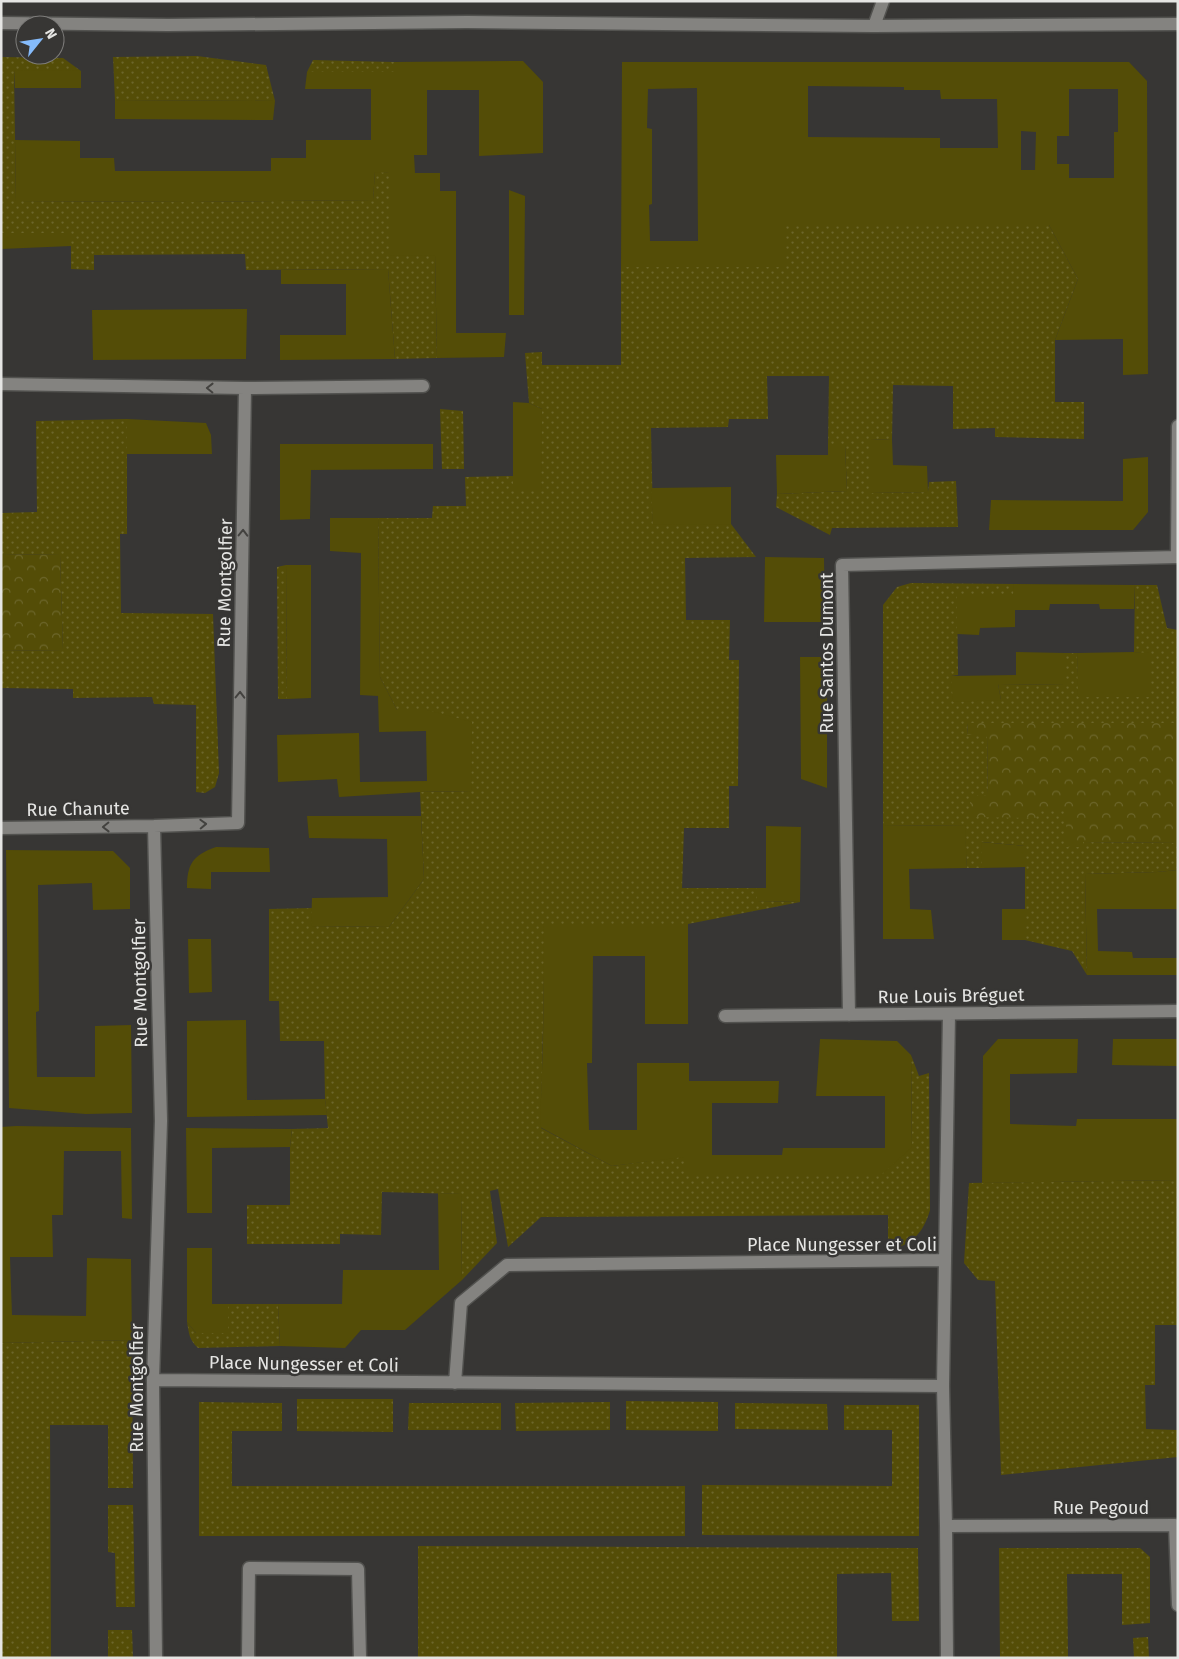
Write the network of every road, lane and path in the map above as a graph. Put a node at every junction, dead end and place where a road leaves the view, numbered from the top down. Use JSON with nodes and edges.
{"nodes":[{"id":1,"x":884,"y":1,"type":"edge"},
{"id":2,"x":1,"y":23,"type":"edge"},
{"id":3,"x":1178,"y":24,"type":"edge"},
{"id":4,"x":874,"y":26,"type":"junction"},
{"id":5,"x":1,"y":384,"type":"edge"},
{"id":6,"x":423,"y":386,"type":"dead end"},
{"id":7,"x":245,"y":388,"type":"junction"},
{"id":8,"x":1178,"y":426,"type":"edge"},
{"id":9,"x":1177,"y":557,"type":"edge"},
{"id":10,"x":154,"y":826,"type":"junction"},
{"id":11,"x":1,"y":828,"type":"edge"},
{"id":12,"x":1178,"y":1011,"type":"edge"},
{"id":13,"x":949,"y":1014,"type":"junction"},
{"id":14,"x":849,"y":1015,"type":"junction"},
{"id":15,"x":725,"y":1016,"type":"dead end"},
{"id":16,"x":945,"y":1260,"type":"junction"},
{"id":17,"x":153,"y":1380,"type":"junction"},
{"id":18,"x":456,"y":1383,"type":"junction"},
{"id":19,"x":943,"y":1386,"type":"junction"},
{"id":20,"x":946,"y":1526,"type":"junction"},
{"id":21,"x":1178,"y":1605,"type":"edge"},
{"id":22,"x":156,"y":1658,"type":"edge"},
{"id":23,"x":248,"y":1658,"type":"edge"},
{"id":24,"x":360,"y":1658,"type":"edge"},
{"id":25,"x":947,"y":1658,"type":"edge"}],
"edges":[{"from":1,"to":4,"type":"street"},
{"from":2,"to":4,"type":"street"},
{"from":3,"to":4,"type":"street"},
{"from":7,"to":5,"type":"street","one_way":true},
{"from":6,"to":7,"type":"street"},
{"from":10,"to":7,"type":"street","name":"Rue Montgolfier","one_way":true},
{"from":8,"to":9,"type":"street"},
{"from":9,"to":14,"type":"street","name":"Rue Santos Dumont"},
{"from":10,"to":11,"type":"street","name":"Rue Chanute","one_way":true},
{"from":10,"to":17,"type":"street","name":"Rue Montgolfier"},
{"from":12,"to":13,"type":"street","name":"Rue Louis Bréguet"},
{"from":13,"to":14,"type":"street","name":"Rue Louis Bréguet"},
{"from":13,"to":16,"type":"street"},
{"from":14,"to":15,"type":"street","name":"Rue Louis Bréguet"},
{"from":16,"to":18,"type":"street","name":"Place Nungesser et Coli"},
{"from":16,"to":19,"type":"street","name":"Place Nungesser et Coli"},
{"from":17,"to":18,"type":"street","name":"Place Nungesser et Coli"},
{"from":17,"to":22,"type":"street","name":"Rue Montgolfier"},
{"from":18,"to":19,"type":"street","name":"Place Nungesser et Coli"},
{"from":19,"to":20,"type":"street"},
{"from":20,"to":21,"type":"street","name":"Rue Pegoud"},
{"from":20,"to":25,"type":"street"},
{"from":23,"to":24,"type":"street"}]}
